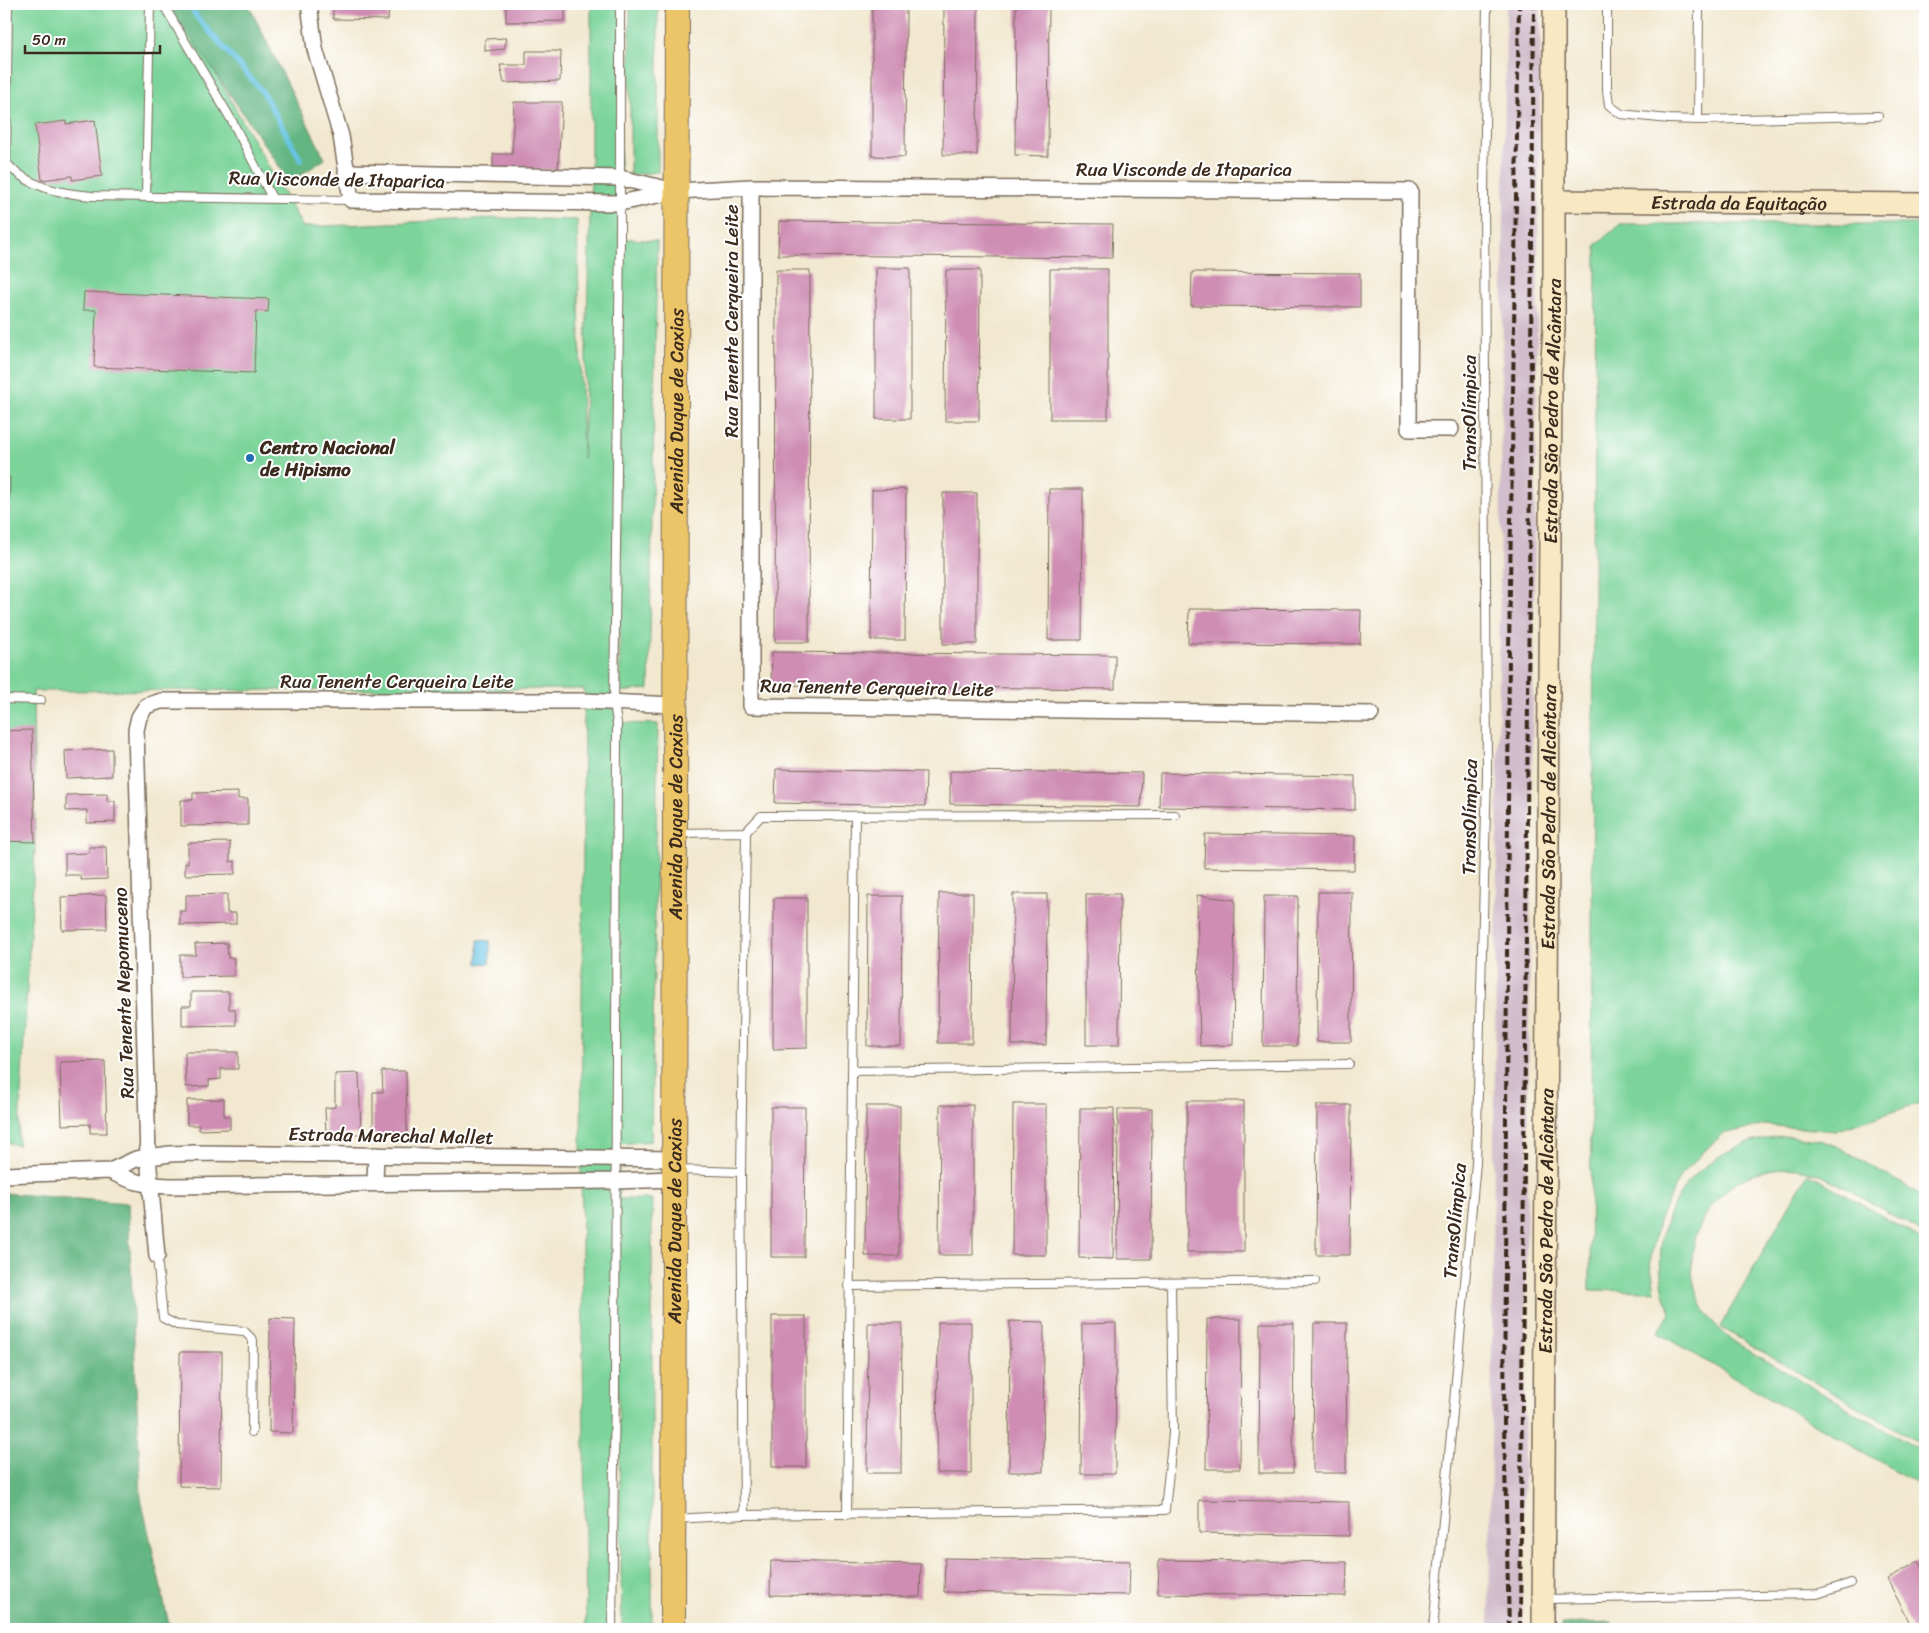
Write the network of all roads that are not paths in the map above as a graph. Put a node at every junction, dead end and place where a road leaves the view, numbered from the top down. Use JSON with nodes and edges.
{"nodes":[{"id":1,"x":8,"y":4,"type":"edge"},
{"id":2,"x":150,"y":4,"type":"edge"},
{"id":3,"x":163,"y":4,"type":"edge"},
{"id":4,"x":309,"y":4,"type":"edge"},
{"id":5,"x":620,"y":4,"type":"edge"},
{"id":6,"x":678,"y":4,"type":"edge"},
{"id":7,"x":1487,"y":4,"type":"edge"},
{"id":8,"x":1554,"y":4,"type":"edge"},
{"id":9,"x":1607,"y":4,"type":"edge"},
{"id":10,"x":1699,"y":4,"type":"edge"},
{"id":11,"x":1878,"y":116,"type":"dead end"},
{"id":12,"x":1698,"y":120,"type":"junction"},
{"id":13,"x":5,"y":162,"type":"edge"},
{"id":14,"x":346,"y":172,"type":"junction"},
{"id":15,"x":620,"y":178,"type":"junction"},
{"id":16,"x":751,"y":187,"type":"junction"},
{"id":17,"x":677,"y":191,"type":"junction"},
{"id":18,"x":146,"y":197,"type":"junction"},
{"id":19,"x":272,"y":198,"type":"junction"},
{"id":20,"x":351,"y":200,"type":"junction"},
{"id":21,"x":1553,"y":201,"type":"junction"},
{"id":22,"x":620,"y":203,"type":"junction"},
{"id":23,"x":1925,"y":204,"type":"edge"},
{"id":24,"x":1451,"y":429,"type":"dead end"},
{"id":25,"x":4,"y":699,"type":"edge"},
{"id":26,"x":42,"y":700,"type":"dead end"},
{"id":27,"x":614,"y":702,"type":"junction"},
{"id":28,"x":675,"y":704,"type":"junction"},
{"id":29,"x":1371,"y":714,"type":"dead end"},
{"id":30,"x":136,"y":730,"type":"joint"},
{"id":31,"x":1175,"y":815,"type":"dead end"},
{"id":32,"x":855,"y":816,"type":"junction"},
{"id":33,"x":746,"y":832,"type":"junction"},
{"id":34,"x":675,"y":833,"type":"junction"},
{"id":35,"x":1349,"y":1064,"type":"dead end"},
{"id":36,"x":852,"y":1071,"type":"junction"},
{"id":37,"x":376,"y":1155,"type":"junction"},
{"id":38,"x":148,"y":1157,"type":"junction"},
{"id":39,"x":615,"y":1158,"type":"junction"},
{"id":40,"x":674,"y":1169,"type":"junction"},
{"id":41,"x":110,"y":1171,"type":"junction"},
{"id":42,"x":741,"y":1172,"type":"junction"},
{"id":43,"x":4,"y":1175,"type":"edge"},
{"id":44,"x":615,"y":1182,"type":"junction"},
{"id":45,"x":375,"y":1183,"type":"junction"},
{"id":46,"x":150,"y":1185,"type":"junction"},
{"id":47,"x":157,"y":1256,"type":"joint"},
{"id":48,"x":1315,"y":1281,"type":"dead end"},
{"id":49,"x":1172,"y":1283,"type":"junction"},
{"id":50,"x":850,"y":1286,"type":"junction"},
{"id":51,"x":252,"y":1432,"type":"dead end"},
{"id":52,"x":744,"y":1515,"type":"junction"},
{"id":53,"x":847,"y":1515,"type":"junction"},
{"id":54,"x":674,"y":1519,"type":"junction"},
{"id":55,"x":1851,"y":1583,"type":"dead end"},
{"id":56,"x":1544,"y":1599,"type":"junction"},
{"id":57,"x":612,"y":1629,"type":"edge"},
{"id":58,"x":673,"y":1629,"type":"edge"},
{"id":59,"x":1433,"y":1629,"type":"edge"},
{"id":60,"x":1543,"y":1629,"type":"edge"}],
"edges":[{"from":1,"to":13,"type":"lane"},
{"from":2,"to":18,"type":"lane"},
{"from":3,"to":19,"type":"lane"},
{"from":4,"to":14,"type":"street"},
{"from":5,"to":15,"type":"lane"},
{"from":6,"to":17,"type":"main road","name":"Avenida Duque de Caxias"},
{"from":7,"to":59,"type":"lane","name":"TransOlímpica"},
{"from":8,"to":21,"type":"street","name":"Estrada São Pedro de Alcântara"},
{"from":9,"to":12,"type":"lane"},
{"from":10,"to":12,"type":"lane"},
{"from":11,"to":12,"type":"lane"},
{"from":13,"to":18,"type":"lane","name":"Rua Visconde de Itaparica"},
{"from":14,"to":15,"type":"street","name":"Rua Visconde de Itaparica"},
{"from":14,"to":20,"type":"street"},
{"from":15,"to":17,"type":"street","name":"Rua Visconde de Itaparica"},
{"from":15,"to":22,"type":"lane"},
{"from":16,"to":17,"type":"street","name":"Rua Visconde de Itaparica"},
{"from":16,"to":24,"type":"street","name":"Rua Visconde de Itaparica"},
{"from":16,"to":29,"type":"street","name":"Rua Tenente Cerqueira Leite"},
{"from":17,"to":22,"type":"street","name":"Rua Visconde de Itaparica"},
{"from":17,"to":28,"type":"main road","name":"Avenida Duque de Caxias"},
{"from":18,"to":19,"type":"lane","name":"Rua Visconde de Itaparica"},
{"from":19,"to":20,"type":"lane","name":"Rua Visconde de Itaparica"},
{"from":20,"to":22,"type":"street","name":"Rua Visconde de Itaparica"},
{"from":21,"to":23,"type":"street","name":"Estrada da Equitação"},
{"from":21,"to":56,"type":"street","name":"Estrada São Pedro de Alcântara"},
{"from":22,"to":27,"type":"lane"},
{"from":25,"to":26,"type":"lane"},
{"from":27,"to":28,"type":"street","name":"Rua Tenente Cerqueira Leite"},
{"from":27,"to":30,"type":"street","name":"Rua Tenente Cerqueira Leite"},
{"from":27,"to":39,"type":"lane"},
{"from":28,"to":34,"type":"main road","name":"Avenida Duque de Caxias"},
{"from":30,"to":38,"type":"street","name":"Rua Tenente Nepomuceno"},
{"from":31,"to":32,"type":"lane"},
{"from":32,"to":33,"type":"lane"},
{"from":32,"to":36,"type":"lane"},
{"from":33,"to":34,"type":"lane"},
{"from":33,"to":42,"type":"lane"},
{"from":34,"to":40,"type":"main road","name":"Avenida Duque de Caxias"},
{"from":35,"to":36,"type":"lane"},
{"from":36,"to":50,"type":"lane"},
{"from":37,"to":38,"type":"street","name":"Estrada Marechal Mallet"},
{"from":37,"to":39,"type":"street","name":"Estrada Marechal Mallet"},
{"from":37,"to":45,"type":"street"},
{"from":38,"to":41,"type":"street","name":"Estrada Marechal Mallet"},
{"from":38,"to":46,"type":"street","name":"Rua Tenente Nepomuceno"},
{"from":39,"to":40,"type":"street","name":"Estrada Marechal Mallet"},
{"from":39,"to":44,"type":"lane"},
{"from":40,"to":42,"type":"lane"},
{"from":40,"to":44,"type":"street","name":"Estrada Marechal Mallet"},
{"from":40,"to":54,"type":"main road","name":"Avenida Duque de Caxias"},
{"from":41,"to":43,"type":"street","name":"Estrada Marechal Mallet"},
{"from":41,"to":46,"type":"street","name":"Estrada Marechal Mallet"},
{"from":42,"to":52,"type":"lane"},
{"from":44,"to":45,"type":"street","name":"Estrada Marechal Mallet"},
{"from":44,"to":57,"type":"lane"},
{"from":45,"to":46,"type":"street","name":"Estrada Marechal Mallet"},
{"from":46,"to":47,"type":"street","name":"Rua Tenente Nepomuceno"},
{"from":47,"to":51,"type":"lane"},
{"from":48,"to":49,"type":"lane"},
{"from":49,"to":50,"type":"lane"},
{"from":49,"to":53,"type":"lane"},
{"from":50,"to":53,"type":"lane"},
{"from":52,"to":53,"type":"lane"},
{"from":52,"to":54,"type":"lane"},
{"from":54,"to":58,"type":"main road","name":"Avenida Duque de Caxias"},
{"from":55,"to":56,"type":"lane"},
{"from":56,"to":60,"type":"street","name":"Estrada São Pedro de Alcântara"}]}
